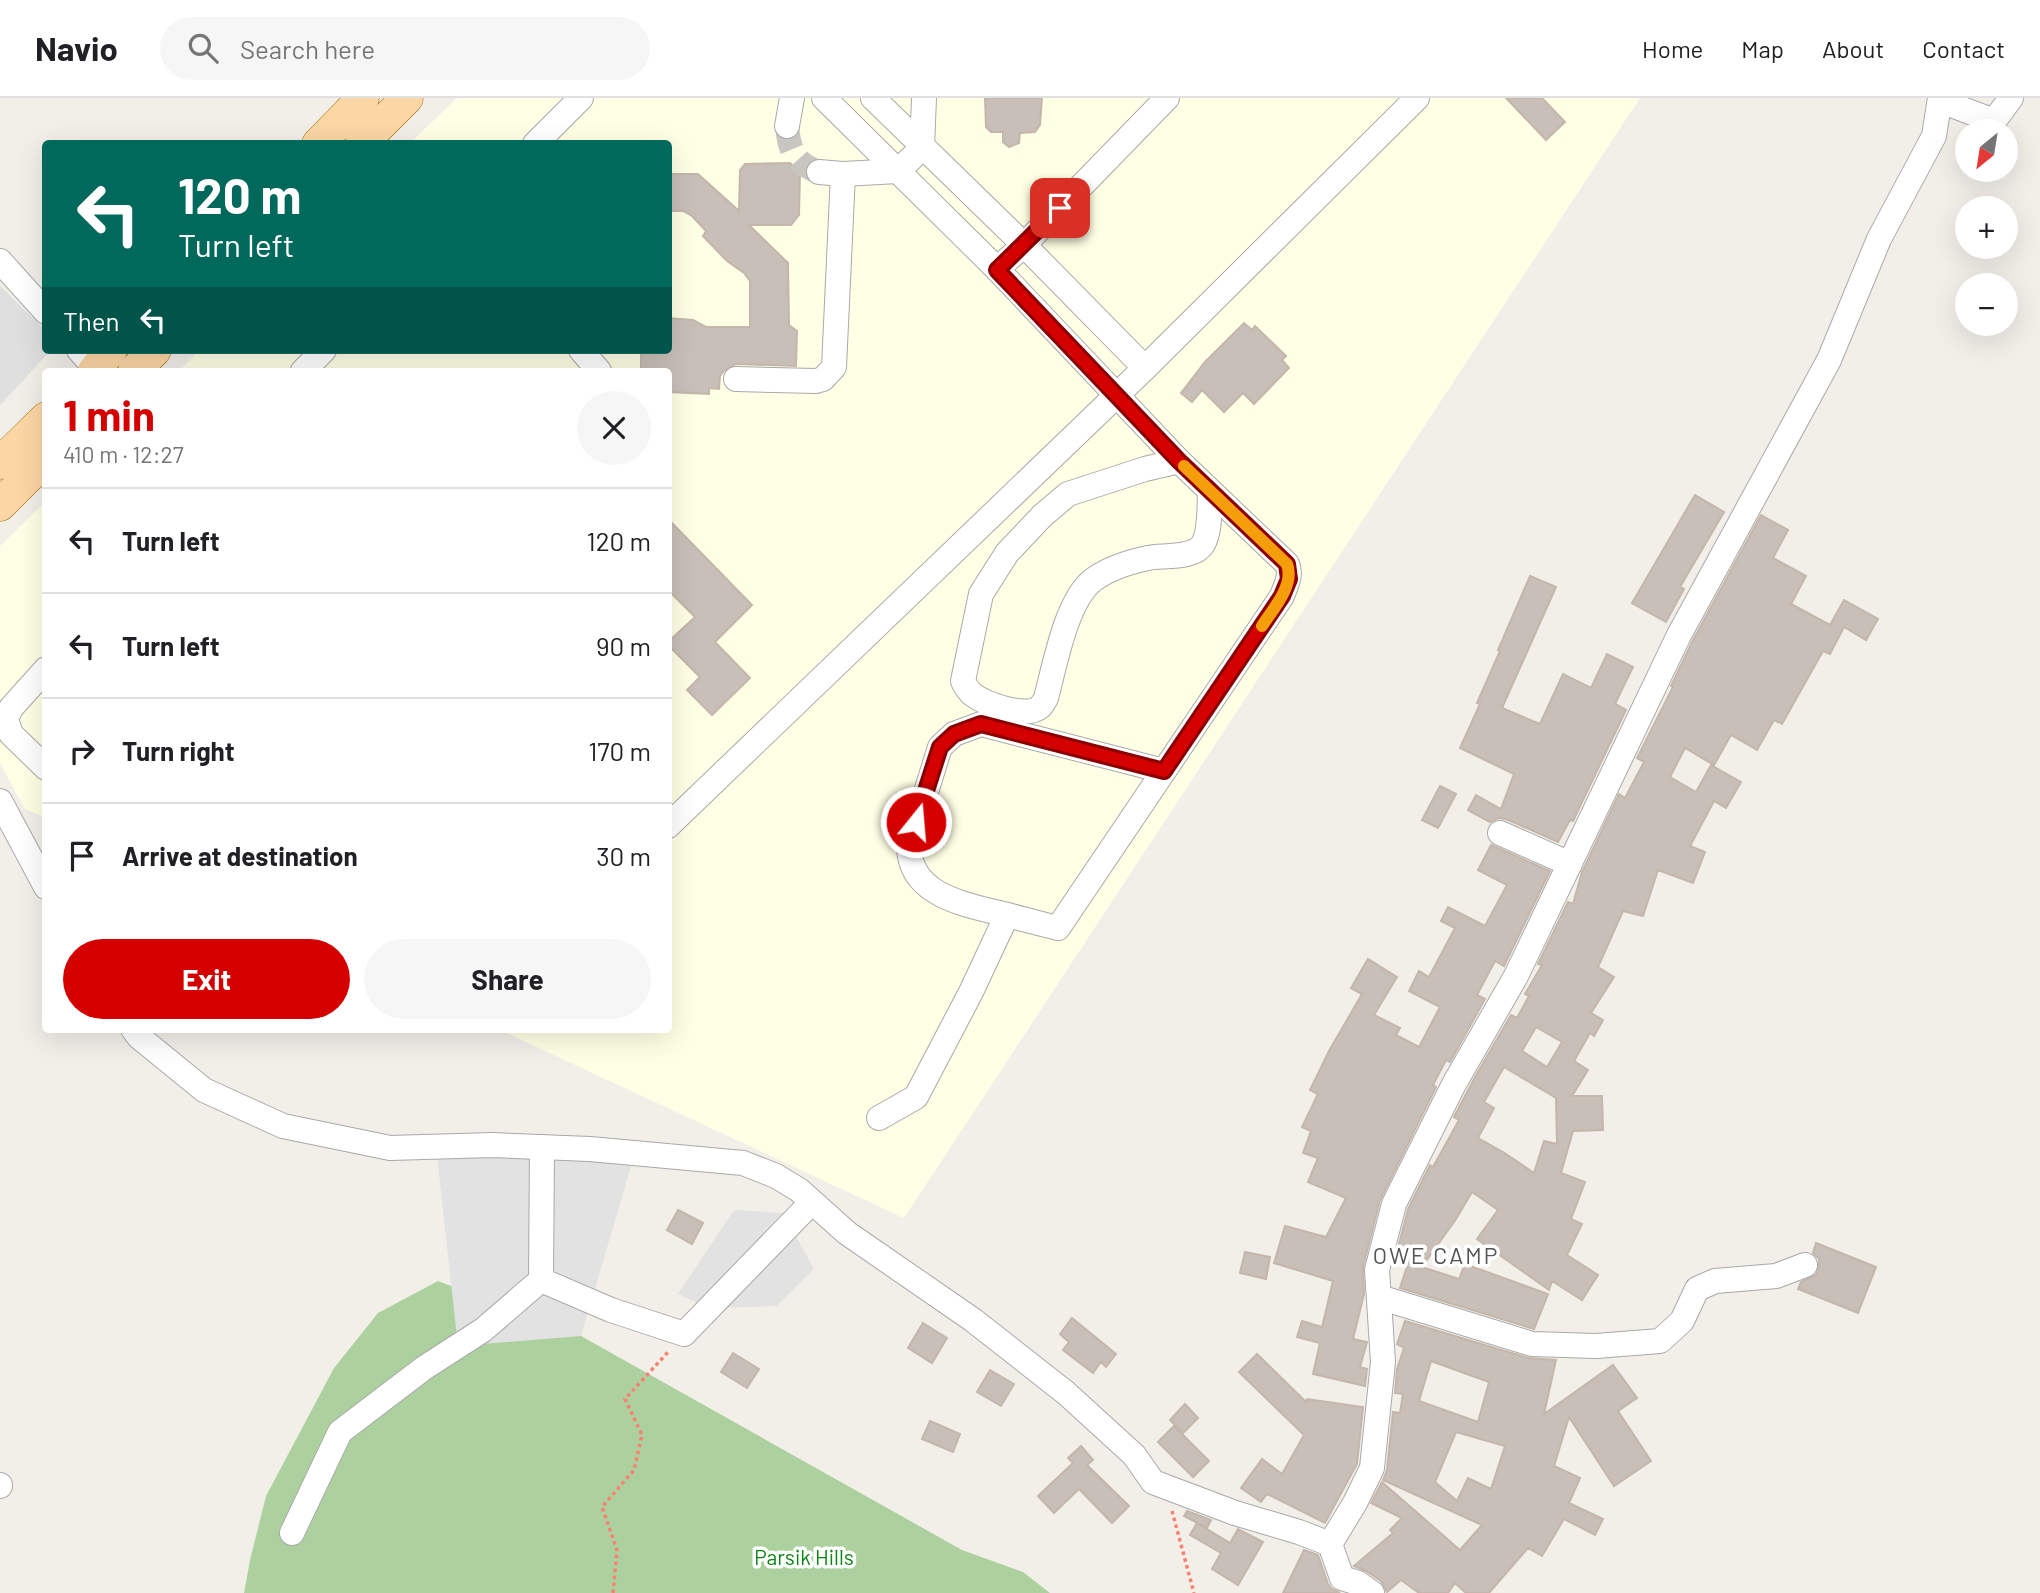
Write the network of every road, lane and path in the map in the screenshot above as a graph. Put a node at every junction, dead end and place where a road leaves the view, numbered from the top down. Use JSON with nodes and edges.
{"nodes":[{"id":1,"x":363,"y":98,"type":"edge"},
{"id":2,"x":407,"y":98,"type":"edge"},
{"id":3,"x":581,"y":98,"type":"edge"},
{"id":4,"x":792,"y":98,"type":"edge"},
{"id":5,"x":824,"y":98,"type":"edge"},
{"id":6,"x":873,"y":98,"type":"edge"},
{"id":7,"x":925,"y":98,"type":"edge"},
{"id":8,"x":1167,"y":98,"type":"edge"},
{"id":9,"x":1417,"y":98,"type":"edge"},
{"id":10,"x":2011,"y":98,"type":"edge"},
{"id":11,"x":1940,"y":100,"type":"edge"},
{"id":12,"x":788,"y":126,"type":"tunnel mouth"},
{"id":13,"x":322,"y":140,"type":"edge"},
{"id":14,"x":365,"y":140,"type":"edge"},
{"id":15,"x":543,"y":140,"type":"edge"},
{"id":16,"x":922,"y":148,"type":"junction"},
{"id":17,"x":898,"y":171,"type":"junction"},
{"id":18,"x":1024,"y":245,"type":"junction"},
{"id":19,"x":0,"y":261,"type":"edge"},
{"id":20,"x":997,"y":270,"type":"junction"},
{"id":21,"x":42,"y":308,"type":"edge"},
{"id":22,"x":151,"y":354,"type":"edge"},
{"id":23,"x":320,"y":354,"type":"edge"},
{"id":24,"x":584,"y":354,"type":"edge"},
{"id":25,"x":137,"y":368,"type":"edge"},
{"id":26,"x":306,"y":368,"type":"edge"},
{"id":27,"x":596,"y":368,"type":"edge"},
{"id":28,"x":1145,"y":368,"type":"junction"},
{"id":29,"x":736,"y":379,"type":"dead end"},
{"id":30,"x":1116,"y":395,"type":"junction"},
{"id":31,"x":42,"y":422,"type":"edge"},
{"id":32,"x":1179,"y":461,"type":"junction"},
{"id":33,"x":0,"y":463,"type":"edge"},
{"id":34,"x":42,"y":463,"type":"edge"},
{"id":35,"x":1210,"y":491,"type":"junction"},
{"id":36,"x":0,"y":505,"type":"edge"},
{"id":37,"x":42,"y":673,"type":"edge"},
{"id":38,"x":42,"y":764,"type":"edge"},
{"id":39,"x":1164,"y":771,"type":"junction"},
{"id":40,"x":0,"y":802,"type":"edge"},
{"id":41,"x":672,"y":822,"type":"edge"},
{"id":42,"x":1500,"y":833,"type":"dead end"},
{"id":43,"x":1570,"y":864,"type":"junction"},
{"id":44,"x":42,"y":880,"type":"edge"},
{"id":45,"x":1007,"y":915,"type":"junction"},
{"id":46,"x":136,"y":1033,"type":"edge"},
{"id":47,"x":879,"y":1118,"type":"dead end"},
{"id":48,"x":542,"y":1147,"type":"junction"},
{"id":49,"x":812,"y":1202,"type":"junction"},
{"id":50,"x":1805,"y":1265,"type":"dead end"},
{"id":51,"x":541,"y":1280,"type":"junction"},
{"id":52,"x":1378,"y":1297,"type":"junction"},
{"id":53,"x":684,"y":1334,"type":"junction"},
{"id":54,"x":1153,"y":1482,"type":"junction"},
{"id":55,"x":292,"y":1533,"type":"dead end"},
{"id":56,"x":1330,"y":1544,"type":"junction"},
{"id":57,"x":1338,"y":1585,"type":"edge"},
{"id":58,"x":613,"y":1593,"type":"edge"},
{"id":59,"x":1194,"y":1593,"type":"edge"},
{"id":60,"x":1372,"y":1593,"type":"edge"}],
"edges":[{"from":1,"to":13,"type":"main road"},
{"from":2,"to":14,"type":"main road"},
{"from":3,"to":15,"type":"street"},
{"from":4,"to":12,"type":"street"},
{"from":5,"to":17,"type":"street"},
{"from":6,"to":16,"type":"street"},
{"from":7,"to":16,"type":"street"},
{"from":8,"to":18,"type":"street"},
{"from":9,"to":28,"type":"street"},
{"from":10,"to":11,"type":"street"},
{"from":11,"to":43,"type":"street"},
{"from":16,"to":17,"type":"street"},
{"from":16,"to":18,"type":"street"},
{"from":17,"to":20,"type":"street"},
{"from":17,"to":29,"type":"street"},
{"from":18,"to":20,"type":"street"},
{"from":18,"to":28,"type":"street"},
{"from":19,"to":21,"type":"street"},
{"from":20,"to":30,"type":"street"},
{"from":22,"to":25,"type":"main road"},
{"from":23,"to":26,"type":"street"},
{"from":24,"to":27,"type":"street"},
{"from":28,"to":30,"type":"street"},
{"from":30,"to":32,"type":"street"},
{"from":30,"to":41,"type":"street"},
{"from":31,"to":33,"type":"main road"},
{"from":32,"to":35,"type":"street"},
{"from":32,"to":35,"type":"street"},
{"from":34,"to":36,"type":"main road"},
{"from":35,"to":39,"type":"street"},
{"from":37,"to":38,"type":"street"},
{"from":39,"to":45,"type":"street"},
{"from":39,"to":45,"type":"street"},
{"from":40,"to":44,"type":"street"},
{"from":42,"to":43,"type":"street"},
{"from":43,"to":52,"type":"street"},
{"from":45,"to":47,"type":"street"},
{"from":46,"to":48,"type":"street"},
{"from":48,"to":49,"type":"street"},
{"from":48,"to":51,"type":"street"},
{"from":49,"to":53,"type":"street"},
{"from":49,"to":54,"type":"street"},
{"from":50,"to":52,"type":"street"},
{"from":51,"to":53,"type":"street"},
{"from":51,"to":55,"type":"street"},
{"from":52,"to":56,"type":"street"},
{"from":53,"to":58,"type":"path"},
{"from":54,"to":56,"type":"street"},
{"from":54,"to":59,"type":"path"},
{"from":56,"to":57,"type":"street"},
{"from":57,"to":60,"type":"street"}]}
